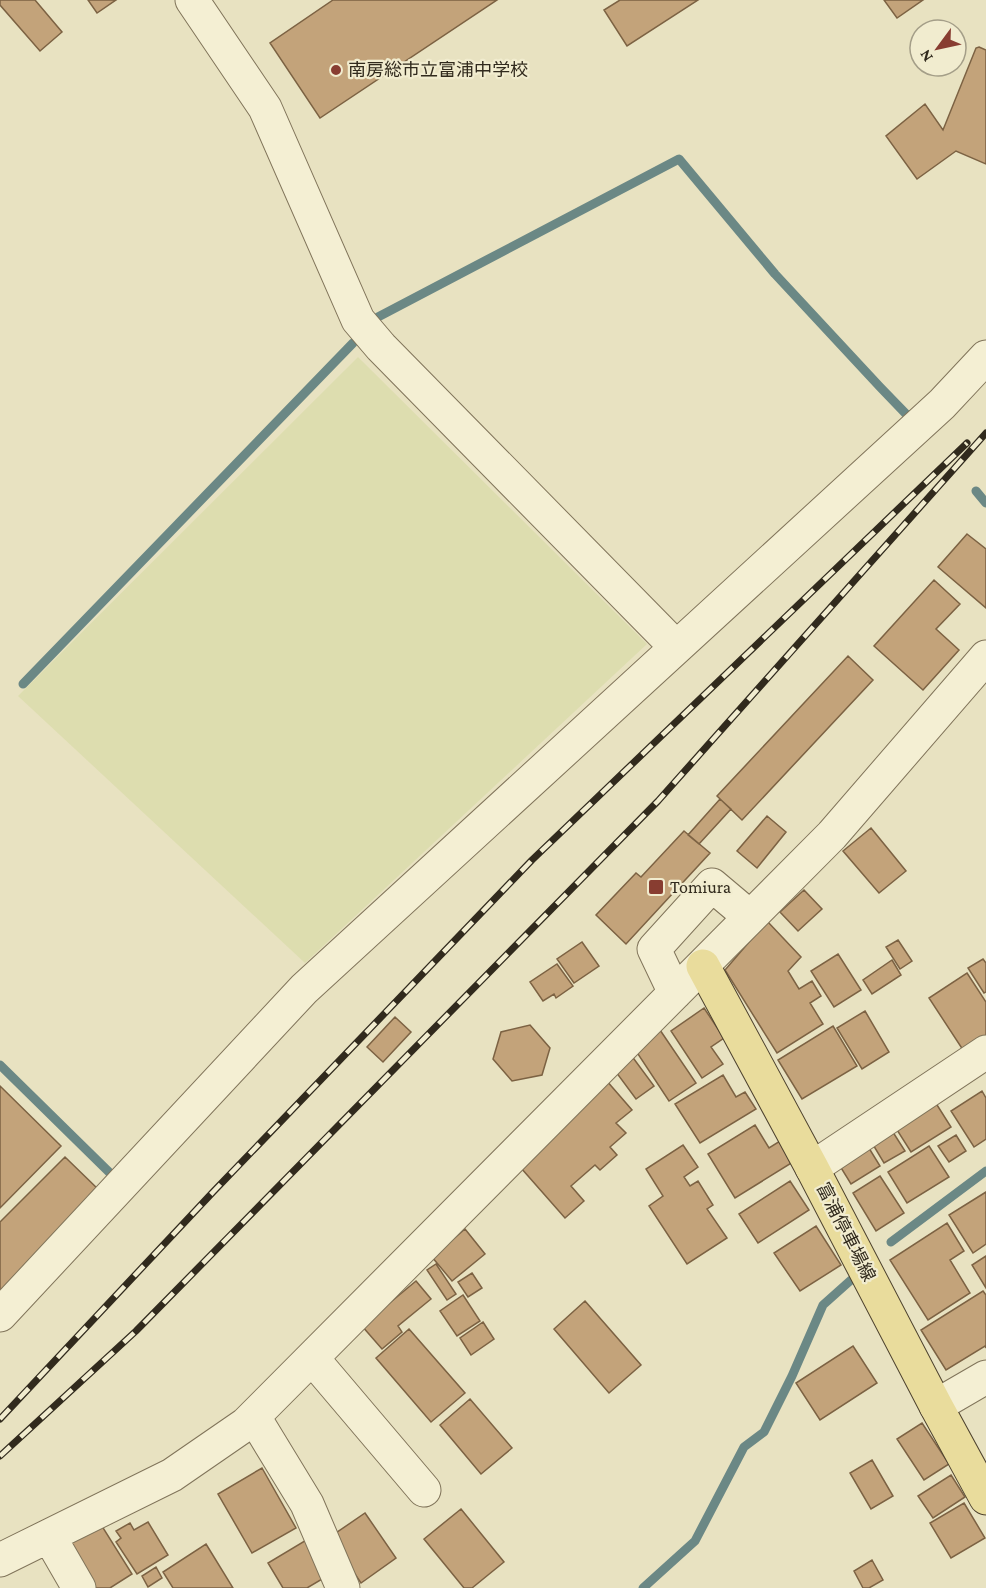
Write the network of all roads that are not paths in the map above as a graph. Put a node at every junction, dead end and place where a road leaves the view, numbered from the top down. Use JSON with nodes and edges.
{"nodes":[{"id":1,"x":192,"y":0,"type":"edge"},
{"id":2,"x":986,"y":357,"type":"edge"},
{"id":3,"x":676,"y":647,"type":"junction"},
{"id":4,"x":986,"y":657,"type":"edge"},
{"id":5,"x":750,"y":917,"type":"junction"},
{"id":6,"x":703,"y":966,"type":"junction"},
{"id":7,"x":675,"y":993,"type":"junction"},
{"id":8,"x":986,"y":1053,"type":"edge"},
{"id":9,"x":812,"y":1168,"type":"junction"},
{"id":10,"x":0,"y":1315,"type":"edge"},
{"id":11,"x":312,"y":1358,"type":"junction"},
{"id":12,"x":986,"y":1377,"type":"edge"},
{"id":13,"x":936,"y":1406,"type":"junction"},
{"id":14,"x":254,"y":1417,"type":"junction"},
{"id":15,"x":424,"y":1490,"type":"dead end"},
{"id":16,"x":986,"y":1498,"type":"edge"},
{"id":17,"x":49,"y":1536,"type":"junction"},
{"id":18,"x":0,"y":1560,"type":"edge"},
{"id":19,"x":79,"y":1588,"type":"edge"},
{"id":20,"x":343,"y":1588,"type":"edge"}],
"edges":[{"from":1,"to":3,"type":"street"},
{"from":2,"to":3,"type":"street"},
{"from":3,"to":10,"type":"street"},
{"from":4,"to":5,"type":"street"},
{"from":5,"to":6,"type":"street"},
{"from":5,"to":7,"type":"street"},
{"from":6,"to":7,"type":"street"},
{"from":6,"to":9,"type":"main road","name":"富浦停車場線"},
{"from":7,"to":11,"type":"street"},
{"from":8,"to":9,"type":"street"},
{"from":9,"to":13,"type":"main road","name":"富浦停車場線"},
{"from":11,"to":14,"type":"street"},
{"from":11,"to":15,"type":"street"},
{"from":12,"to":13,"type":"street"},
{"from":13,"to":16,"type":"main road","name":"富浦停車場線"},
{"from":14,"to":17,"type":"street"},
{"from":14,"to":20,"type":"street"},
{"from":17,"to":18,"type":"street"},
{"from":17,"to":19,"type":"street"}]}
